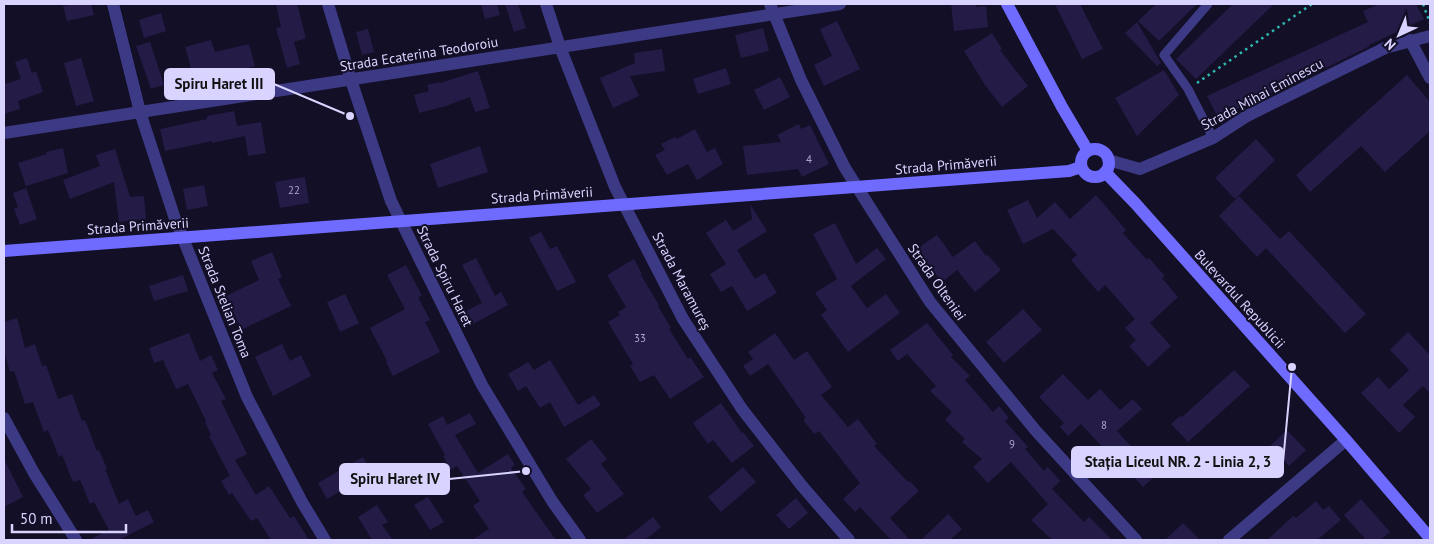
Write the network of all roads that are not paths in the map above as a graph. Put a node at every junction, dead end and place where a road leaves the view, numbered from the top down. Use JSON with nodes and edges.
{"nodes":[{"id":1,"x":113,"y":4,"type":"edge"},
{"id":2,"x":328,"y":4,"type":"edge"},
{"id":3,"x":546,"y":4,"type":"edge"},
{"id":4,"x":840,"y":4,"type":"edge"},
{"id":5,"x":1007,"y":4,"type":"edge"},
{"id":6,"x":1208,"y":4,"type":"edge"},
{"id":7,"x":804,"y":7,"type":"edge"},
{"id":8,"x":772,"y":9,"type":"edge"},
{"id":9,"x":1430,"y":36,"type":"edge"},
{"id":10,"x":1410,"y":40,"type":"junction"},
{"id":11,"x":560,"y":46,"type":"junction"},
{"id":12,"x":1430,"y":78,"type":"edge"},
{"id":13,"x":351,"y":80,"type":"junction"},
{"id":14,"x":140,"y":112,"type":"junction"},
{"id":15,"x":4,"y":133,"type":"edge"},
{"id":16,"x":1212,"y":138,"type":"junction"},
{"id":17,"x":1088,"y":151,"type":"junction"},
{"id":18,"x":1107,"y":166,"type":"junction"},
{"id":19,"x":1082,"y":167,"type":"junction"},
{"id":20,"x":857,"y":188,"type":"junction"},
{"id":21,"x":624,"y":204,"type":"junction"},
{"id":22,"x":402,"y":221,"type":"junction"},
{"id":23,"x":184,"y":238,"type":"junction"},
{"id":24,"x":4,"y":251,"type":"edge"},
{"id":25,"x":4,"y":418,"type":"edge"},
{"id":26,"x":1346,"y":440,"type":"junction"},
{"id":27,"x":1430,"y":538,"type":"edge"},
{"id":28,"x":76,"y":540,"type":"edge"},
{"id":29,"x":325,"y":540,"type":"edge"},
{"id":30,"x":580,"y":540,"type":"edge"},
{"id":31,"x":849,"y":540,"type":"edge"},
{"id":32,"x":1136,"y":540,"type":"edge"},
{"id":33,"x":1229,"y":540,"type":"edge"}],
"edges":[{"from":1,"to":14,"type":"street","name":"Strada Stelian Toma"},
{"from":2,"to":13,"type":"street","name":"Strada Spiru Haret"},
{"from":3,"to":11,"type":"street","name":"Strada Maramureș"},
{"from":4,"to":7,"type":"street","name":"Strada Ecaterina Teodoroiu"},
{"from":5,"to":17,"type":"main road"},
{"from":6,"to":16,"type":"lane"},
{"from":7,"to":8,"type":"street","name":"Strada Ecaterina Teodoroiu"},
{"from":8,"to":11,"type":"street","name":"Strada Ecaterina Teodoroiu"},
{"from":8,"to":20,"type":"street","name":"Strada Olteniei"},
{"from":9,"to":10,"type":"street","name":"Strada Mihai Eminescu"},
{"from":10,"to":12,"type":"street"},
{"from":10,"to":16,"type":"street","name":"Strada Mihai Eminescu"},
{"from":11,"to":13,"type":"street","name":"Strada Ecaterina Teodoroiu"},
{"from":11,"to":21,"type":"street","name":"Strada Maramureș"},
{"from":13,"to":14,"type":"street","name":"Strada Ecaterina Teodoroiu"},
{"from":13,"to":22,"type":"street","name":"Strada Spiru Haret"},
{"from":14,"to":15,"type":"street","name":"Strada Ecaterina Teodoroiu"},
{"from":14,"to":23,"type":"street","name":"Strada Stelian Toma"},
{"from":16,"to":18,"type":"street","name":"Strada Mihai Eminescu"},
{"from":17,"to":18,"type":"main road"},
{"from":17,"to":19,"type":"main road"},
{"from":18,"to":19,"type":"main road"},
{"from":18,"to":26,"type":"main road","name":"Bulevardul Republicii"},
{"from":19,"to":20,"type":"main road","name":"Strada Primăverii"},
{"from":20,"to":21,"type":"main road","name":"Strada Primăverii"},
{"from":20,"to":32,"type":"street","name":"Strada Olteniei"},
{"from":21,"to":22,"type":"main road","name":"Strada Primăverii"},
{"from":21,"to":31,"type":"street","name":"Strada Maramureș"},
{"from":22,"to":23,"type":"main road","name":"Strada Primăverii"},
{"from":22,"to":30,"type":"street","name":"Strada Spiru Haret"},
{"from":23,"to":24,"type":"main road","name":"Strada Primăverii"},
{"from":23,"to":29,"type":"street","name":"Strada Stelian Toma"},
{"from":25,"to":28,"type":"street"},
{"from":26,"to":27,"type":"main road","name":"Bulevardul Republicii"},
{"from":26,"to":33,"type":"street"}]}
